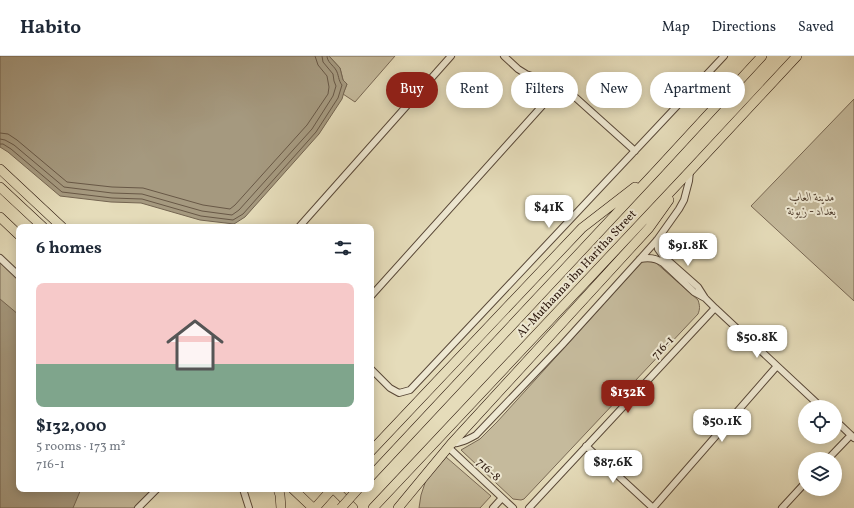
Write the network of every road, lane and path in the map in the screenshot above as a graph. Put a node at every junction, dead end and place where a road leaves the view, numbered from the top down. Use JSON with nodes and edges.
{"nodes":[{"id":1,"x":451,"y":56,"type":"edge"},
{"id":2,"x":504,"y":56,"type":"edge"},
{"id":3,"x":724,"y":56,"type":"edge"},
{"id":4,"x":762,"y":56,"type":"edge"},
{"id":5,"x":797,"y":56,"type":"edge"},
{"id":6,"x":523,"y":72,"type":"edge"},
{"id":7,"x":578,"y":100,"type":"edge"},
{"id":8,"x":540,"y":108,"type":"edge"},
{"id":9,"x":635,"y":151,"type":"junction"},
{"id":10,"x":0,"y":169,"type":"edge"},
{"id":11,"x":657,"y":170,"type":"junction"},
{"id":12,"x":690,"y":172,"type":"junction"},
{"id":13,"x":0,"y":186,"type":"edge"},
{"id":14,"x":0,"y":217,"type":"edge"},
{"id":15,"x":40,"y":224,"type":"edge"},
{"id":16,"x":59,"y":224,"type":"edge"},
{"id":17,"x":302,"y":224,"type":"edge"},
{"id":18,"x":16,"y":232,"type":"edge"},
{"id":19,"x":657,"y":240,"type":"junction"},
{"id":20,"x":0,"y":258,"type":"edge"},
{"id":21,"x":640,"y":259,"type":"junction"},
{"id":22,"x":16,"y":273,"type":"edge"},
{"id":23,"x":374,"y":293,"type":"edge"},
{"id":24,"x":705,"y":298,"type":"junction"},
{"id":25,"x":715,"y":308,"type":"junction"},
{"id":26,"x":778,"y":366,"type":"junction"},
{"id":27,"x":374,"y":372,"type":"edge"},
{"id":28,"x":814,"y":400,"type":"edge"},
{"id":29,"x":842,"y":427,"type":"edge"},
{"id":30,"x":852,"y":436,"type":"edge"},
{"id":31,"x":450,"y":445,"type":"junction"},
{"id":32,"x":586,"y":446,"type":"junction"},
{"id":33,"x":374,"y":448,"type":"edge"},
{"id":34,"x":835,"y":452,"type":"edge"},
{"id":35,"x":374,"y":473,"type":"edge"},
{"id":36,"x":413,"y":490,"type":"junction"},
{"id":37,"x":798,"y":491,"type":"edge"},
{"id":38,"x":154,"y":492,"type":"edge"},
{"id":39,"x":243,"y":492,"type":"edge"},
{"id":40,"x":279,"y":492,"type":"edge"},
{"id":41,"x":296,"y":492,"type":"edge"},
{"id":42,"x":330,"y":492,"type":"edge"},
{"id":43,"x":336,"y":492,"type":"edge"},
{"id":44,"x":355,"y":492,"type":"edge"},
{"id":45,"x":502,"y":498,"type":"junction"},
{"id":46,"x":138,"y":508,"type":"edge"},
{"id":47,"x":249,"y":508,"type":"edge"},
{"id":48,"x":281,"y":508,"type":"edge"},
{"id":49,"x":314,"y":508,"type":"edge"},
{"id":50,"x":341,"y":508,"type":"edge"},
{"id":51,"x":353,"y":508,"type":"edge"},
{"id":52,"x":373,"y":508,"type":"edge"},
{"id":53,"x":398,"y":508,"type":"edge"},
{"id":54,"x":407,"y":508,"type":"edge"},
{"id":55,"x":493,"y":508,"type":"edge"},
{"id":56,"x":513,"y":508,"type":"edge"},
{"id":57,"x":528,"y":508,"type":"edge"},
{"id":58,"x":653,"y":508,"type":"edge"},
{"id":59,"x":782,"y":508,"type":"edge"}],
"edges":[{"from":1,"to":17,"type":"street"},
{"from":2,"to":6,"type":"street"},
{"from":3,"to":9,"type":"street"},
{"from":4,"to":11,"type":"main road","name":"Al-Muthanna ibn Haritha Street"},
{"from":5,"to":12,"type":"main road","name":"Al-Muthanna ibn Haritha Street"},
{"from":7,"to":9,"type":"street"},
{"from":8,"to":23,"type":"street"},
{"from":9,"to":27,"type":"street"},
{"from":10,"to":16,"type":"main road"},
{"from":11,"to":33,"type":"main road"},
{"from":11,"to":35,"type":"main road","name":"Al-Muthanna ibn Haritha Street"},
{"from":12,"to":19,"type":"street"},
{"from":12,"to":31,"type":"main road"},
{"from":12,"to":52,"type":"main road","name":"Al-Muthanna ibn Haritha Street"},
{"from":13,"to":15,"type":"main road"},
{"from":14,"to":18,"type":"main road"},
{"from":19,"to":21,"type":"street"},
{"from":19,"to":24,"type":"street"},
{"from":20,"to":22,"type":"street"},
{"from":21,"to":24,"type":"street"},
{"from":21,"to":31,"type":"street"},
{"from":24,"to":25,"type":"street"},
{"from":25,"to":26,"type":"street"},
{"from":25,"to":32,"type":"street","name":"716-1"},
{"from":26,"to":28,"type":"street"},
{"from":26,"to":58,"type":"street"},
{"from":29,"to":30,"type":"street"},
{"from":30,"to":34,"type":"street"},
{"from":31,"to":36,"type":"main road"},
{"from":31,"to":45,"type":"street","name":"716-8"},
{"from":32,"to":57,"type":"street","name":"716-1"},
{"from":32,"to":58,"type":"street"},
{"from":36,"to":53,"type":"main road"},
{"from":36,"to":54,"type":"main road"},
{"from":37,"to":59,"type":"street"},
{"from":38,"to":46,"type":"street"},
{"from":39,"to":47,"type":"street"},
{"from":40,"to":48,"type":"main road"},
{"from":41,"to":49,"type":"main road"},
{"from":42,"to":49,"type":"main road"},
{"from":43,"to":51,"type":"main road"},
{"from":44,"to":50,"type":"main road","bridge":true},
{"from":45,"to":55,"type":"street"},
{"from":45,"to":56,"type":"street","name":"716-8"}]}
